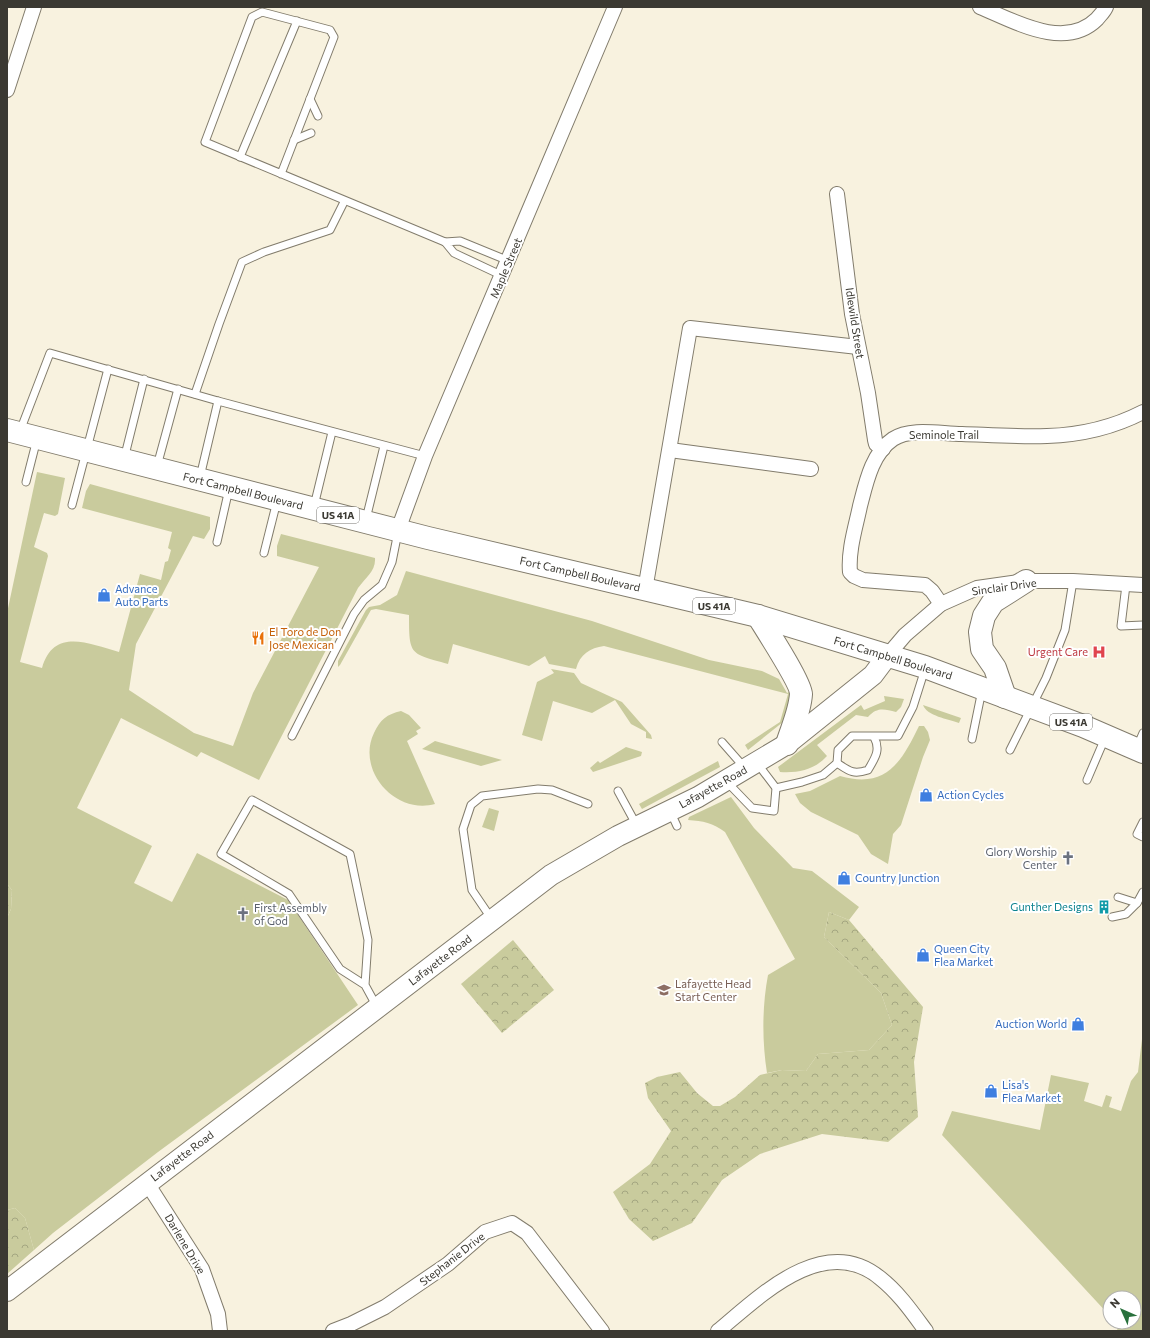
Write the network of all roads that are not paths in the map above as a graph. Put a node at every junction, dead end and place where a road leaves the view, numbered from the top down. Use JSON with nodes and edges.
{"nodes":[{"id":1,"x":34,"y":7,"type":"edge"},
{"id":2,"x":615,"y":7,"type":"edge"},
{"id":3,"x":980,"y":7,"type":"edge"},
{"id":4,"x":1106,"y":7,"type":"edge"},
{"id":5,"x":297,"y":21,"type":"junction"},
{"id":6,"x":7,"y":90,"type":"edge"},
{"id":7,"x":310,"y":99,"type":"junction"},
{"id":8,"x":318,"y":116,"type":"dead end"},
{"id":9,"x":311,"y":133,"type":"dead end"},
{"id":10,"x":294,"y":140,"type":"junction"},
{"id":11,"x":240,"y":156,"type":"junction"},
{"id":12,"x":281,"y":174,"type":"junction"},
{"id":13,"x":837,"y":194,"type":"dead end"},
{"id":14,"x":344,"y":202,"type":"junction"},
{"id":15,"x":445,"y":242,"type":"junction"},
{"id":16,"x":509,"y":261,"type":"junction"},
{"id":17,"x":503,"y":276,"type":"junction"},
{"id":18,"x":858,"y":347,"type":"junction"},
{"id":19,"x":108,"y":369,"type":"junction"},
{"id":20,"x":144,"y":379,"type":"junction"},
{"id":21,"x":178,"y":389,"type":"junction"},
{"id":22,"x":195,"y":394,"type":"junction"},
{"id":23,"x":218,"y":401,"type":"junction"},
{"id":24,"x":1143,"y":412,"type":"edge"},
{"id":25,"x":332,"y":432,"type":"junction"},
{"id":26,"x":21,"y":434,"type":"edge"},
{"id":27,"x":384,"y":446,"type":"junction"},
{"id":28,"x":883,"y":449,"type":"junction"},
{"id":29,"x":670,"y":450,"type":"junction"},
{"id":30,"x":87,"y":451,"type":"junction"},
{"id":31,"x":425,"y":456,"type":"junction"},
{"id":32,"x":124,"y":459,"type":"junction"},
{"id":33,"x":157,"y":469,"type":"junction"},
{"id":34,"x":811,"y":469,"type":"dead end"},
{"id":35,"x":199,"y":480,"type":"junction"},
{"id":36,"x":26,"y":482,"type":"dead end"},
{"id":37,"x":229,"y":487,"type":"junction"},
{"id":38,"x":278,"y":500,"type":"junction"},
{"id":39,"x":72,"y":505,"type":"dead end"},
{"id":40,"x":314,"y":508,"type":"junction"},
{"id":41,"x":365,"y":522,"type":"junction"},
{"id":42,"x":398,"y":530,"type":"junction"},
{"id":43,"x":217,"y":542,"type":"dead end"},
{"id":44,"x":264,"y":553,"type":"dead end"},
{"id":45,"x":1073,"y":581,"type":"junction"},
{"id":46,"x":1026,"y":582,"type":"junction"},
{"id":47,"x":1126,"y":585,"type":"junction"},
{"id":48,"x":1143,"y":585,"type":"edge"},
{"id":49,"x":645,"y":590,"type":"junction"},
{"id":50,"x":941,"y":604,"type":"junction"},
{"id":51,"x":758,"y":616,"type":"junction"},
{"id":52,"x":1143,"y":625,"type":"edge"},
{"id":53,"x":888,"y":655,"type":"junction"},
{"id":54,"x":925,"y":667,"type":"junction"},
{"id":55,"x":982,"y":688,"type":"junction"},
{"id":56,"x":1005,"y":697,"type":"junction"},
{"id":57,"x":1032,"y":707,"type":"junction"},
{"id":58,"x":292,"y":736,"type":"dead end"},
{"id":59,"x":1106,"y":736,"type":"junction"},
{"id":60,"x":874,"y":737,"type":"junction"},
{"id":61,"x":972,"y":739,"type":"dead end"},
{"id":62,"x":722,"y":742,"type":"dead end"},
{"id":63,"x":787,"y":744,"type":"junction"},
{"id":64,"x":1141,"y":744,"type":"edge"},
{"id":65,"x":1010,"y":750,"type":"dead end"},
{"id":66,"x":837,"y":763,"type":"junction"},
{"id":67,"x":751,"y":766,"type":"junction"},
{"id":68,"x":1087,"y":780,"type":"dead end"},
{"id":69,"x":726,"y":781,"type":"junction"},
{"id":70,"x":776,"y":788,"type":"junction"},
{"id":71,"x":618,"y":790,"type":"dead end"},
{"id":72,"x":588,"y":804,"type":"dead end"},
{"id":73,"x":1143,"y":822,"type":"edge"},
{"id":74,"x":637,"y":826,"type":"junction"},
{"id":75,"x":1143,"y":837,"type":"edge"},
{"id":76,"x":1143,"y":892,"type":"edge"},
{"id":77,"x":1118,"y":897,"type":"dead end"},
{"id":78,"x":1137,"y":903,"type":"junction"},
{"id":79,"x":1112,"y":917,"type":"dead end"},
{"id":80,"x":492,"y":920,"type":"junction"},
{"id":81,"x":365,"y":985,"type":"junction"},
{"id":82,"x":377,"y":1008,"type":"junction"},
{"id":83,"x":147,"y":1183,"type":"junction"},
{"id":84,"x":7,"y":1291,"type":"edge"},
{"id":85,"x":220,"y":1331,"type":"edge"},
{"id":86,"x":333,"y":1331,"type":"edge"},
{"id":87,"x":602,"y":1331,"type":"edge"},
{"id":88,"x":718,"y":1331,"type":"edge"},
{"id":89,"x":926,"y":1331,"type":"edge"}],
"edges":[{"from":1,"to":6,"type":"street"},
{"from":2,"to":16,"type":"street","name":"Maple Street"},
{"from":3,"to":4,"type":"street"},
{"from":5,"to":7,"type":"lane"},
{"from":5,"to":11,"type":"lane"},
{"from":5,"to":11,"type":"lane"},
{"from":7,"to":8,"type":"lane"},
{"from":7,"to":10,"type":"lane"},
{"from":9,"to":10,"type":"lane"},
{"from":10,"to":12,"type":"lane"},
{"from":11,"to":12,"type":"lane"},
{"from":12,"to":14,"type":"lane"},
{"from":13,"to":18,"type":"street","name":"Idlewild Street"},
{"from":14,"to":15,"type":"lane"},
{"from":14,"to":22,"type":"lane"},
{"from":15,"to":16,"type":"lane"},
{"from":15,"to":17,"type":"lane"},
{"from":16,"to":17,"type":"street","name":"Maple Street"},
{"from":17,"to":31,"type":"street","name":"Maple Street"},
{"from":18,"to":28,"type":"street","name":"Idlewild Street"},
{"from":18,"to":29,"type":"street"},
{"from":19,"to":20,"type":"lane"},
{"from":19,"to":26,"type":"lane"},
{"from":19,"to":30,"type":"lane"},
{"from":20,"to":21,"type":"lane"},
{"from":20,"to":32,"type":"lane"},
{"from":21,"to":22,"type":"lane"},
{"from":21,"to":33,"type":"lane"},
{"from":22,"to":23,"type":"lane"},
{"from":23,"to":25,"type":"lane"},
{"from":23,"to":35,"type":"lane"},
{"from":24,"to":28,"type":"street","name":"Seminole Trail"},
{"from":25,"to":27,"type":"lane"},
{"from":25,"to":40,"type":"lane"},
{"from":26,"to":30,"type":"highway","name":"Fort Campbell Boulevard","number":"US 41A"},
{"from":26,"to":36,"type":"lane"},
{"from":27,"to":31,"type":"lane"},
{"from":27,"to":41,"type":"lane"},
{"from":28,"to":50,"type":"street","name":"Seminole Trail"},
{"from":29,"to":34,"type":"street"},
{"from":29,"to":49,"type":"street"},
{"from":30,"to":32,"type":"highway","name":"Fort Campbell Boulevard","number":"US 41A"},
{"from":30,"to":39,"type":"lane"},
{"from":31,"to":42,"type":"street","name":"Maple Street"},
{"from":32,"to":33,"type":"highway","name":"Fort Campbell Boulevard","number":"US 41A"},
{"from":33,"to":35,"type":"highway","name":"Fort Campbell Boulevard","number":"US 41A"},
{"from":35,"to":37,"type":"highway","name":"Fort Campbell Boulevard","number":"US 41A"},
{"from":37,"to":38,"type":"highway","name":"Fort Campbell Boulevard","number":"US 41A"},
{"from":37,"to":43,"type":"lane"},
{"from":38,"to":40,"type":"highway","name":"Fort Campbell Boulevard","number":"US 41A"},
{"from":38,"to":44,"type":"lane"},
{"from":40,"to":41,"type":"highway","name":"Fort Campbell Boulevard","number":"US 41A"},
{"from":41,"to":42,"type":"highway","name":"Fort Campbell Boulevard","number":"US 41A"},
{"from":42,"to":49,"type":"highway","name":"Fort Campbell Boulevard","number":"US 41A"},
{"from":42,"to":58,"type":"lane"},
{"from":45,"to":46,"type":"street","name":"Sinclair Drive"},
{"from":45,"to":47,"type":"street","name":"Sinclair Drive"},
{"from":45,"to":57,"type":"lane"},
{"from":46,"to":50,"type":"street","name":"Sinclair Drive"},
{"from":46,"to":56,"type":"highway"},
{"from":47,"to":48,"type":"street","name":"Sinclair Drive"},
{"from":47,"to":52,"type":"lane"},
{"from":49,"to":51,"type":"highway","name":"Fort Campbell Boulevard","number":"US 41A"},
{"from":50,"to":53,"type":"street","name":"Sinclair Drive"},
{"from":51,"to":53,"type":"highway","name":"Fort Campbell Boulevard","number":"US 41A"},
{"from":51,"to":63,"type":"highway"},
{"from":53,"to":54,"type":"highway","name":"Fort Campbell Boulevard","number":"US 41A"},
{"from":53,"to":63,"type":"main road","name":"Lafayette Road"},
{"from":54,"to":55,"type":"highway","name":"Fort Campbell Boulevard","number":"US 41A"},
{"from":54,"to":60,"type":"lane"},
{"from":55,"to":56,"type":"highway","name":"Fort Campbell Boulevard","number":"US 41A"},
{"from":55,"to":61,"type":"lane"},
{"from":56,"to":57,"type":"highway","name":"Fort Campbell Boulevard","number":"US 41A"},
{"from":57,"to":59,"type":"highway","name":"Fort Campbell Boulevard","number":"US 41A"},
{"from":57,"to":65,"type":"lane"},
{"from":59,"to":64,"type":"highway","name":"Fort Campbell Boulevard","number":"US 41A"},
{"from":59,"to":68,"type":"lane"},
{"from":60,"to":66,"type":"lane"},
{"from":60,"to":66,"type":"lane"},
{"from":62,"to":67,"type":"lane"},
{"from":63,"to":67,"type":"main road","name":"Lafayette Road"},
{"from":66,"to":70,"type":"lane"},
{"from":67,"to":69,"type":"main road","name":"Lafayette Road"},
{"from":67,"to":70,"type":"lane"},
{"from":69,"to":70,"type":"lane"},
{"from":69,"to":74,"type":"main road","name":"Lafayette Road"},
{"from":71,"to":74,"type":"lane"},
{"from":72,"to":80,"type":"lane"},
{"from":73,"to":75,"type":"lane"},
{"from":74,"to":80,"type":"main road","name":"Lafayette Road"},
{"from":76,"to":78,"type":"lane"},
{"from":77,"to":78,"type":"lane"},
{"from":78,"to":79,"type":"lane"},
{"from":80,"to":82,"type":"main road","name":"Lafayette Road"},
{"from":81,"to":81,"type":"lane"},
{"from":81,"to":82,"type":"lane"},
{"from":82,"to":83,"type":"main road","name":"Lafayette Road"},
{"from":83,"to":84,"type":"main road","name":"Lafayette Road"},
{"from":83,"to":85,"type":"street","name":"Darlene Drive"},
{"from":86,"to":87,"type":"street","name":"Stephanie Drive"},
{"from":88,"to":89,"type":"street"}]}
